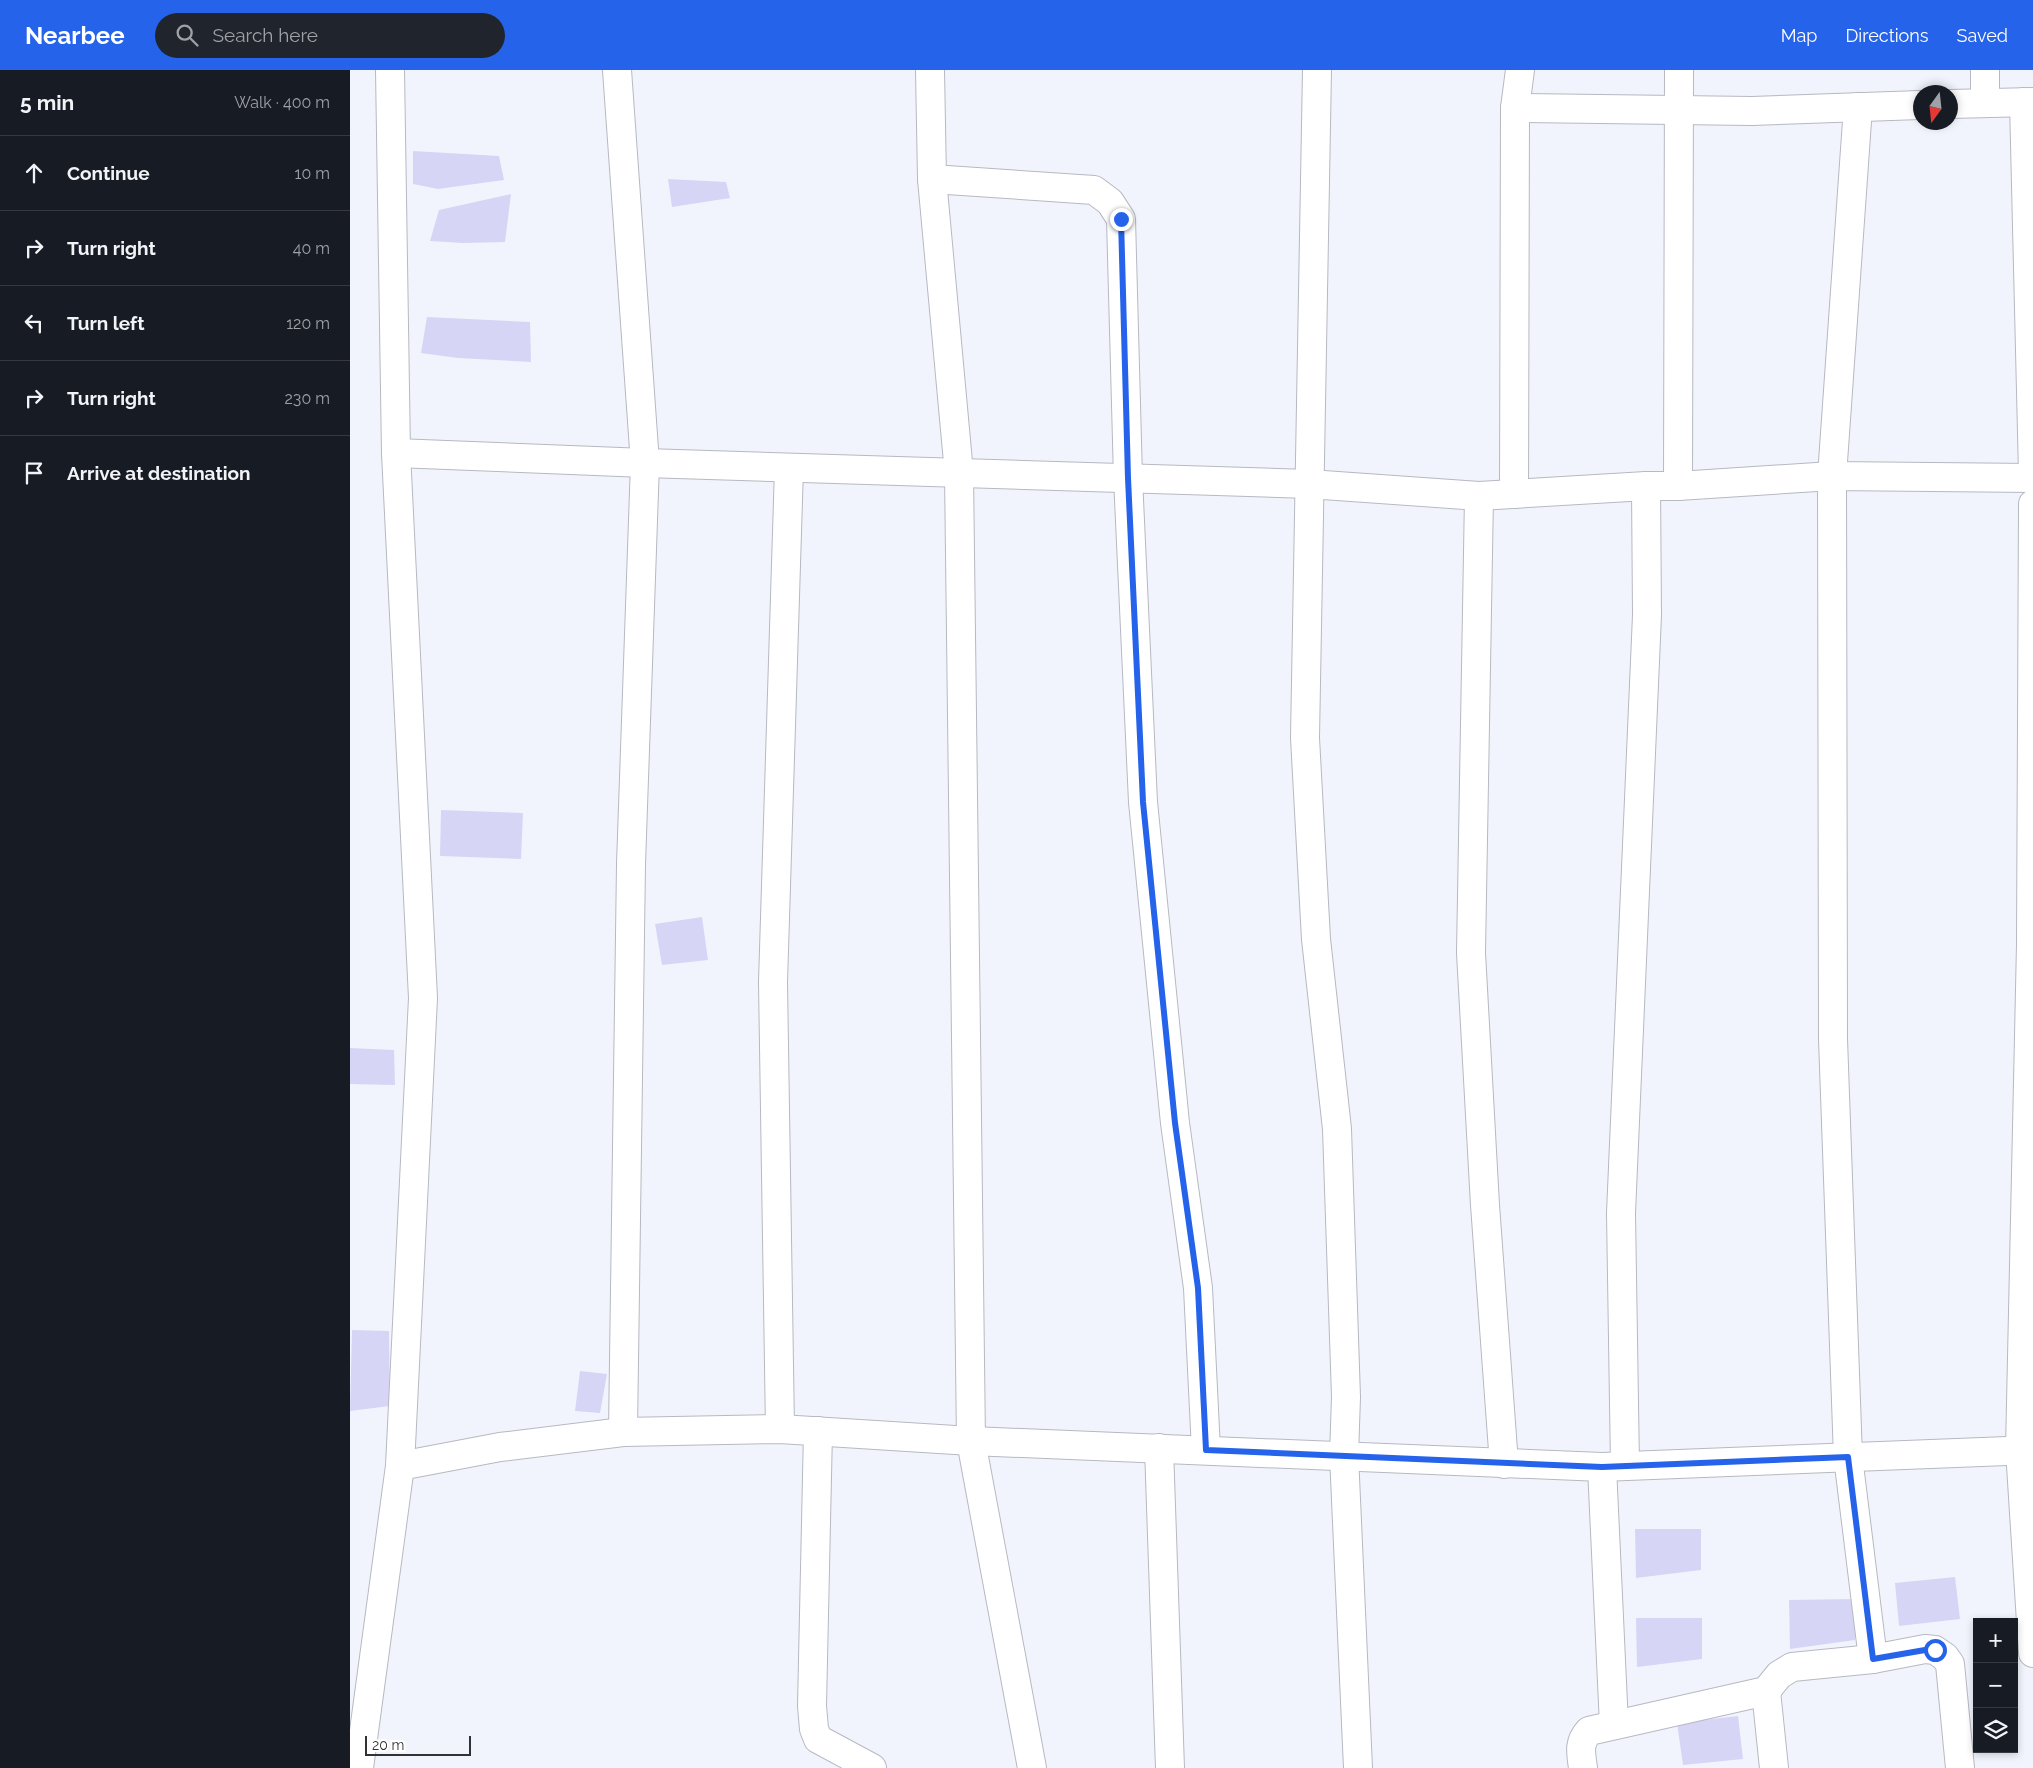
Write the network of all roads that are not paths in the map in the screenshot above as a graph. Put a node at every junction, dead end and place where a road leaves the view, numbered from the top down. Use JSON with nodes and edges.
{"nodes":[{"id":1,"x":390,"y":70,"type":"edge"},
{"id":2,"x":616,"y":70,"type":"edge"},
{"id":3,"x":930,"y":70,"type":"edge"},
{"id":4,"x":1317,"y":70,"type":"edge"},
{"id":5,"x":1520,"y":70,"type":"edge"},
{"id":6,"x":1679,"y":70,"type":"edge"},
{"id":7,"x":1985,"y":70,"type":"edge"},
{"id":8,"x":2028,"y":102,"type":"edge"},
{"id":9,"x":1985,"y":103,"type":"junction"},
{"id":10,"x":1958,"y":104,"type":"edge"},
{"id":11,"x":1913,"y":105,"type":"edge"},
{"id":12,"x":1858,"y":107,"type":"junction"},
{"id":13,"x":1515,"y":108,"type":"junction"},
{"id":14,"x":1678,"y":110,"type":"junction"},
{"id":15,"x":932,"y":179,"type":"junction"},
{"id":16,"x":396,"y":453,"type":"junction"},
{"id":17,"x":645,"y":463,"type":"junction"},
{"id":18,"x":789,"y":468,"type":"junction"},
{"id":19,"x":959,"y":473,"type":"junction"},
{"id":20,"x":2033,"y":474,"type":"edge"},
{"id":21,"x":1832,"y":476,"type":"junction"},
{"id":22,"x":1128,"y":478,"type":"junction"},
{"id":23,"x":2033,"y":478,"type":"edge"},
{"id":24,"x":1309,"y":484,"type":"junction"},
{"id":25,"x":1646,"y":486,"type":"junction"},
{"id":26,"x":1678,"y":486,"type":"junction"},
{"id":27,"x":1514,"y":494,"type":"junction"},
{"id":28,"x":1479,"y":496,"type":"junction"},
{"id":29,"x":2033,"y":504,"type":"edge"},
{"id":30,"x":780,"y":1429,"type":"junction"},
{"id":31,"x":818,"y":1431,"type":"junction"},
{"id":32,"x":623,"y":1432,"type":"junction"},
{"id":33,"x":971,"y":1441,"type":"junction"},
{"id":34,"x":1159,"y":1448,"type":"junction"},
{"id":35,"x":1206,"y":1450,"type":"junction"},
{"id":36,"x":2026,"y":1450,"type":"edge"},
{"id":37,"x":1344,"y":1455,"type":"junction"},
{"id":38,"x":1848,"y":1457,"type":"junction"},
{"id":39,"x":1504,"y":1464,"type":"junction"},
{"id":40,"x":400,"y":1466,"type":"junction"},
{"id":41,"x":1614,"y":1467,"type":"junction"},
{"id":42,"x":2033,"y":1653,"type":"edge"},
{"id":43,"x":1873,"y":1659,"type":"junction"},
{"id":44,"x":1766,"y":1691,"type":"junction"},
{"id":45,"x":1614,"y":1725,"type":"junction"},
{"id":46,"x":360,"y":1768,"type":"edge"},
{"id":47,"x":872,"y":1768,"type":"edge"},
{"id":48,"x":1032,"y":1768,"type":"edge"},
{"id":49,"x":1170,"y":1768,"type":"edge"},
{"id":50,"x":1358,"y":1768,"type":"edge"},
{"id":51,"x":1583,"y":1768,"type":"edge"},
{"id":52,"x":1774,"y":1768,"type":"edge"},
{"id":53,"x":1960,"y":1768,"type":"edge"}],
"edges":[{"from":1,"to":16,"type":"street"},
{"from":2,"to":17,"type":"street"},
{"from":3,"to":15,"type":"street"},
{"from":4,"to":24,"type":"street"},
{"from":5,"to":13,"type":"street"},
{"from":6,"to":14,"type":"street"},
{"from":7,"to":9,"type":"street"},
{"from":8,"to":9,"type":"street"},
{"from":8,"to":20,"type":"street"},
{"from":9,"to":10,"type":"street"},
{"from":11,"to":12,"type":"street"},
{"from":12,"to":14,"type":"street"},
{"from":12,"to":21,"type":"street"},
{"from":13,"to":14,"type":"street"},
{"from":13,"to":27,"type":"street"},
{"from":14,"to":26,"type":"street"},
{"from":15,"to":19,"type":"street"},
{"from":15,"to":22,"type":"street"},
{"from":16,"to":17,"type":"street"},
{"from":16,"to":40,"type":"street"},
{"from":17,"to":18,"type":"street"},
{"from":17,"to":32,"type":"street"},
{"from":18,"to":19,"type":"street"},
{"from":18,"to":30,"type":"street"},
{"from":19,"to":22,"type":"street"},
{"from":19,"to":33,"type":"street"},
{"from":21,"to":23,"type":"street"},
{"from":21,"to":26,"type":"street"},
{"from":21,"to":38,"type":"street"},
{"from":22,"to":24,"type":"street"},
{"from":22,"to":35,"type":"street"},
{"from":24,"to":28,"type":"street"},
{"from":24,"to":37,"type":"street"},
{"from":25,"to":26,"type":"street"},
{"from":25,"to":27,"type":"street"},
{"from":25,"to":41,"type":"street"},
{"from":27,"to":28,"type":"street"},
{"from":28,"to":39,"type":"street"},
{"from":29,"to":36,"type":"street"},
{"from":30,"to":31,"type":"street"},
{"from":30,"to":32,"type":"street"},
{"from":31,"to":33,"type":"street"},
{"from":31,"to":47,"type":"street"},
{"from":32,"to":40,"type":"street"},
{"from":33,"to":34,"type":"street"},
{"from":33,"to":48,"type":"street"},
{"from":34,"to":35,"type":"street"},
{"from":34,"to":49,"type":"street"},
{"from":35,"to":37,"type":"street"},
{"from":36,"to":38,"type":"street"},
{"from":36,"to":42,"type":"street"},
{"from":37,"to":39,"type":"street"},
{"from":37,"to":50,"type":"street"},
{"from":38,"to":41,"type":"street"},
{"from":38,"to":43,"type":"street"},
{"from":39,"to":41,"type":"street"},
{"from":40,"to":46,"type":"street"},
{"from":41,"to":45,"type":"street"},
{"from":43,"to":44,"type":"street"},
{"from":43,"to":53,"type":"street"},
{"from":44,"to":45,"type":"street"},
{"from":44,"to":52,"type":"street"},
{"from":45,"to":51,"type":"street"}]}
